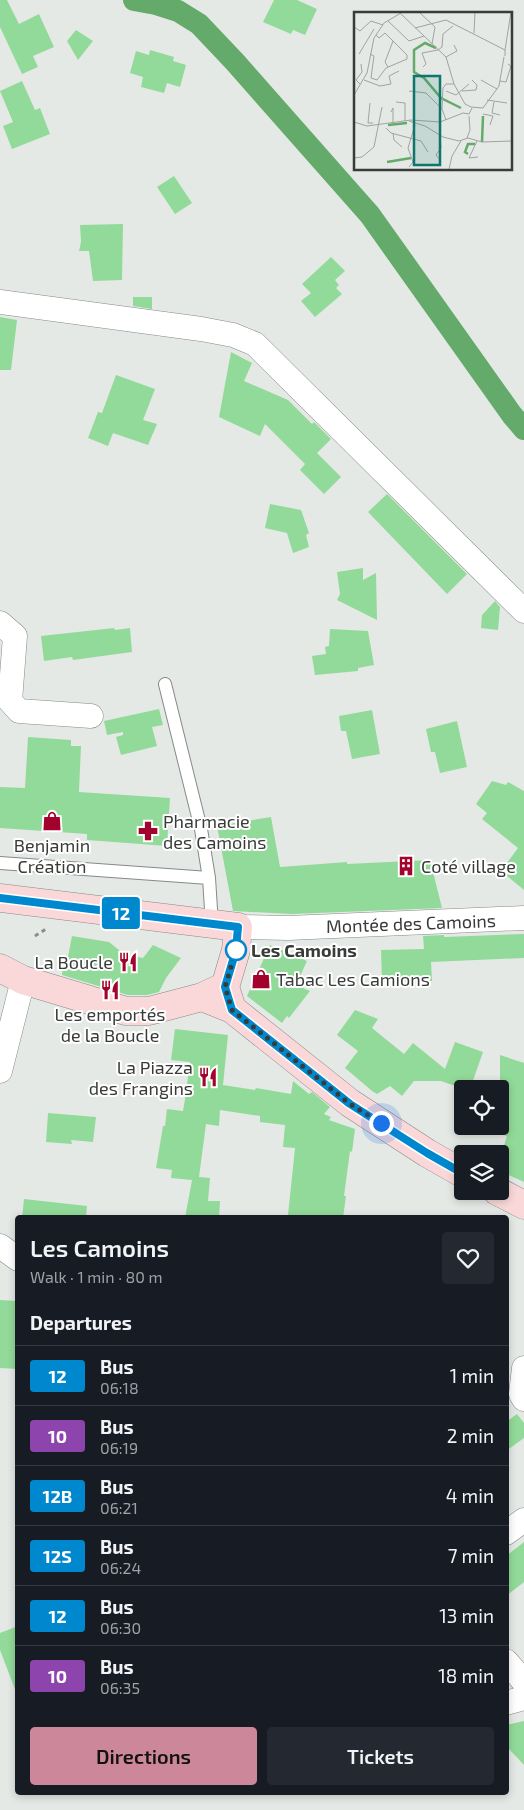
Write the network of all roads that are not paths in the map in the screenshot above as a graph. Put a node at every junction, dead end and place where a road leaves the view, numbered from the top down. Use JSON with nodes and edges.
{"nodes":[{"id":1,"x":0,"y":302,"type":"edge"},
{"id":2,"x":524,"y":611,"type":"edge"},
{"id":3,"x":0,"y":624,"type":"edge"},
{"id":4,"x":165,"y":684,"type":"dead end"},
{"id":5,"x":91,"y":716,"type":"dead end"},
{"id":6,"x":0,"y":863,"type":"edge"},
{"id":7,"x":210,"y":878,"type":"junction"},
{"id":8,"x":0,"y":898,"type":"edge"},
{"id":9,"x":524,"y":918,"type":"edge"},
{"id":10,"x":212,"y":925,"type":"junction"},
{"id":11,"x":12,"y":974,"type":"edge"},
{"id":12,"x":220,"y":998,"type":"junction"},
{"id":13,"x":0,"y":1071,"type":"edge"},
{"id":14,"x":454,"y":1168,"type":"edge"},
{"id":15,"x":509,"y":1197,"type":"edge"},
{"id":16,"x":524,"y":1205,"type":"edge"},
{"id":17,"x":0,"y":1246,"type":"edge"},
{"id":18,"x":15,"y":1257,"type":"edge"},
{"id":19,"x":524,"y":1368,"type":"edge"},
{"id":20,"x":524,"y":1399,"type":"edge"},
{"id":21,"x":524,"y":1520,"type":"edge"},
{"id":22,"x":509,"y":1531,"type":"edge"},
{"id":23,"x":509,"y":1664,"type":"edge"},
{"id":24,"x":524,"y":1682,"type":"edge"},
{"id":25,"x":524,"y":1698,"type":"edge"},
{"id":26,"x":509,"y":1702,"type":"edge"}],
"edges":[{"from":1,"to":2,"type":"street"},
{"from":3,"to":5,"type":"street"},
{"from":4,"to":7,"type":"lane"},
{"from":6,"to":7,"type":"lane"},
{"from":7,"to":10,"type":"lane"},
{"from":8,"to":10,"type":"street"},
{"from":9,"to":10,"type":"street","name":"Montée des Camoins"},
{"from":10,"to":12,"type":"street"},
{"from":11,"to":12,"type":"street"},
{"from":11,"to":13,"type":"street"},
{"from":12,"to":14,"type":"street"},
{"from":15,"to":16,"type":"street"},
{"from":17,"to":18,"type":"street"},
{"from":19,"to":20,"type":"street"},
{"from":21,"to":22,"type":"street"},
{"from":23,"to":24,"type":"street"},
{"from":25,"to":26,"type":"street"}]}
